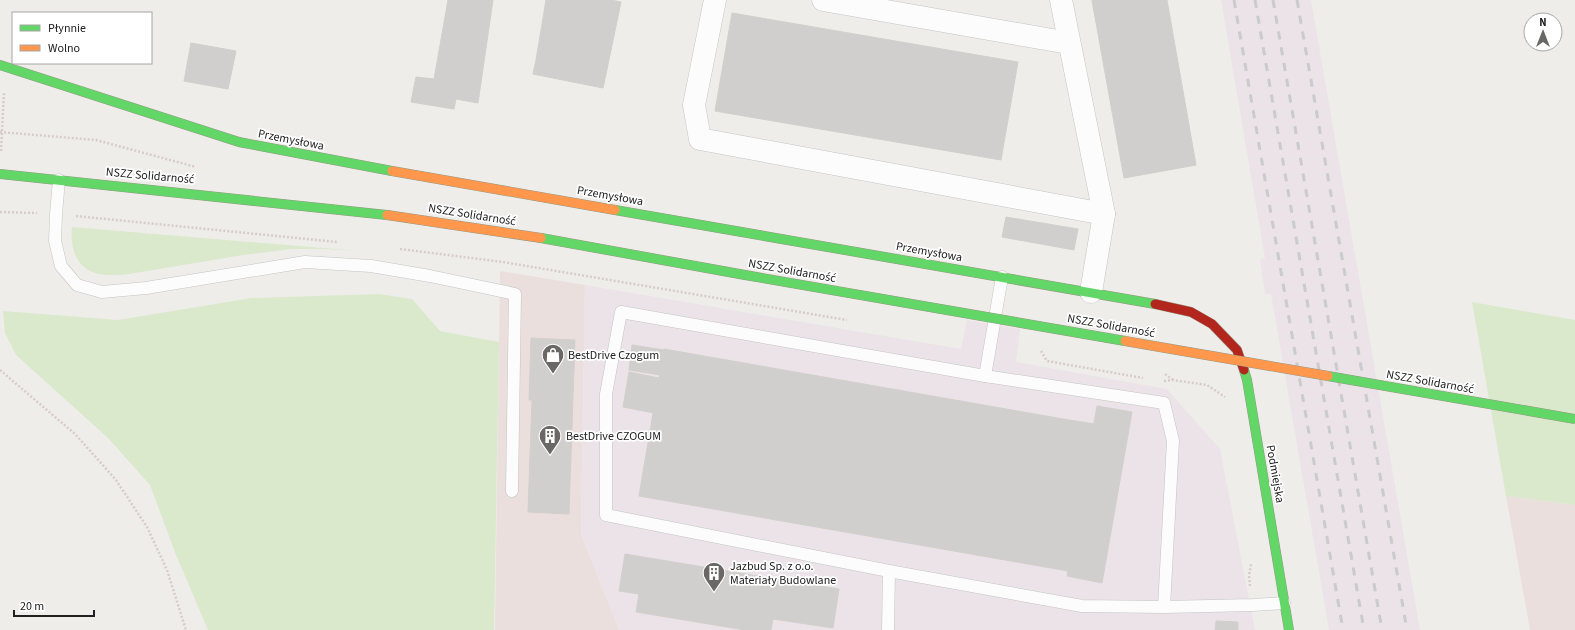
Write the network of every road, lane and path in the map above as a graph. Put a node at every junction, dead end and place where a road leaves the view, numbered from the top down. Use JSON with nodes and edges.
{"nodes":[{"id":1,"x":715,"y":0,"type":"edge"},
{"id":2,"x":823,"y":0,"type":"edge"},
{"id":3,"x":1061,"y":0,"type":"edge"},
{"id":4,"x":1069,"y":43,"type":"junction"},
{"id":5,"x":2,"y":66,"type":"edge"},
{"id":6,"x":0,"y":132,"type":"edge"},
{"id":7,"x":0,"y":174,"type":"edge"},
{"id":8,"x":60,"y":180,"type":"junction"},
{"id":9,"x":0,"y":212,"type":"edge"},
{"id":10,"x":56,"y":214,"type":"junction"},
{"id":11,"x":1104,"y":214,"type":"junction"},
{"id":12,"x":344,"y":243,"type":"dead end"},
{"id":13,"x":399,"y":249,"type":"dead end"},
{"id":14,"x":1002,"y":277,"type":"junction"},
{"id":15,"x":1091,"y":292,"type":"junction"},
{"id":16,"x":848,"y":320,"type":"dead end"},
{"id":17,"x":1219,"y":331,"type":"joint"},
{"id":18,"x":0,"y":370,"type":"edge"},
{"id":19,"x":985,"y":376,"type":"junction"},
{"id":20,"x":1173,"y":380,"type":"dead end"},
{"id":21,"x":1231,"y":401,"type":"dead end"},
{"id":22,"x":1575,"y":419,"type":"edge"},
{"id":23,"x":512,"y":491,"type":"dead end"},
{"id":24,"x":1252,"y":562,"type":"dead end"},
{"id":25,"x":889,"y":572,"type":"junction"},
{"id":26,"x":1284,"y":603,"type":"junction"},
{"id":27,"x":1253,"y":605,"type":"junction"},
{"id":28,"x":1164,"y":607,"type":"junction"},
{"id":29,"x":186,"y":630,"type":"edge"},
{"id":30,"x":888,"y":630,"type":"edge"},
{"id":31,"x":1289,"y":630,"type":"edge"}],
"edges":[{"from":1,"to":11,"type":"street"},
{"from":2,"to":4,"type":"street"},
{"from":3,"to":4,"type":"street"},
{"from":4,"to":11,"type":"street"},
{"from":5,"to":6,"type":"path"},
{"from":5,"to":14,"type":"main road","name":"Przemysłowa"},
{"from":7,"to":8,"type":"main road","name":"NSZZ Solidarność"},
{"from":8,"to":10,"type":"lane"},
{"from":8,"to":22,"type":"main road","name":"NSZZ Solidarność","bridge":true},
{"from":9,"to":10,"type":"path"},
{"from":10,"to":12,"type":"path"},
{"from":10,"to":23,"type":"lane"},
{"from":11,"to":15,"type":"street"},
{"from":13,"to":16,"type":"path"},
{"from":14,"to":15,"type":"main road","name":"Przemysłowa"},
{"from":14,"to":19,"type":"lane"},
{"from":15,"to":17,"type":"main road","name":"Przemysłowa"},
{"from":17,"to":26,"type":"main road","name":"Podmiejska"},
{"from":18,"to":29,"type":"path"},
{"from":19,"to":25,"type":"lane"},
{"from":19,"to":28,"type":"lane"},
{"from":20,"to":21,"type":"path"},
{"from":24,"to":27,"type":"path"},
{"from":25,"to":28,"type":"lane"},
{"from":25,"to":30,"type":"lane"},
{"from":26,"to":27,"type":"lane"},
{"from":26,"to":31,"type":"main road","name":"Podmiejska"},
{"from":27,"to":28,"type":"lane"}]}
